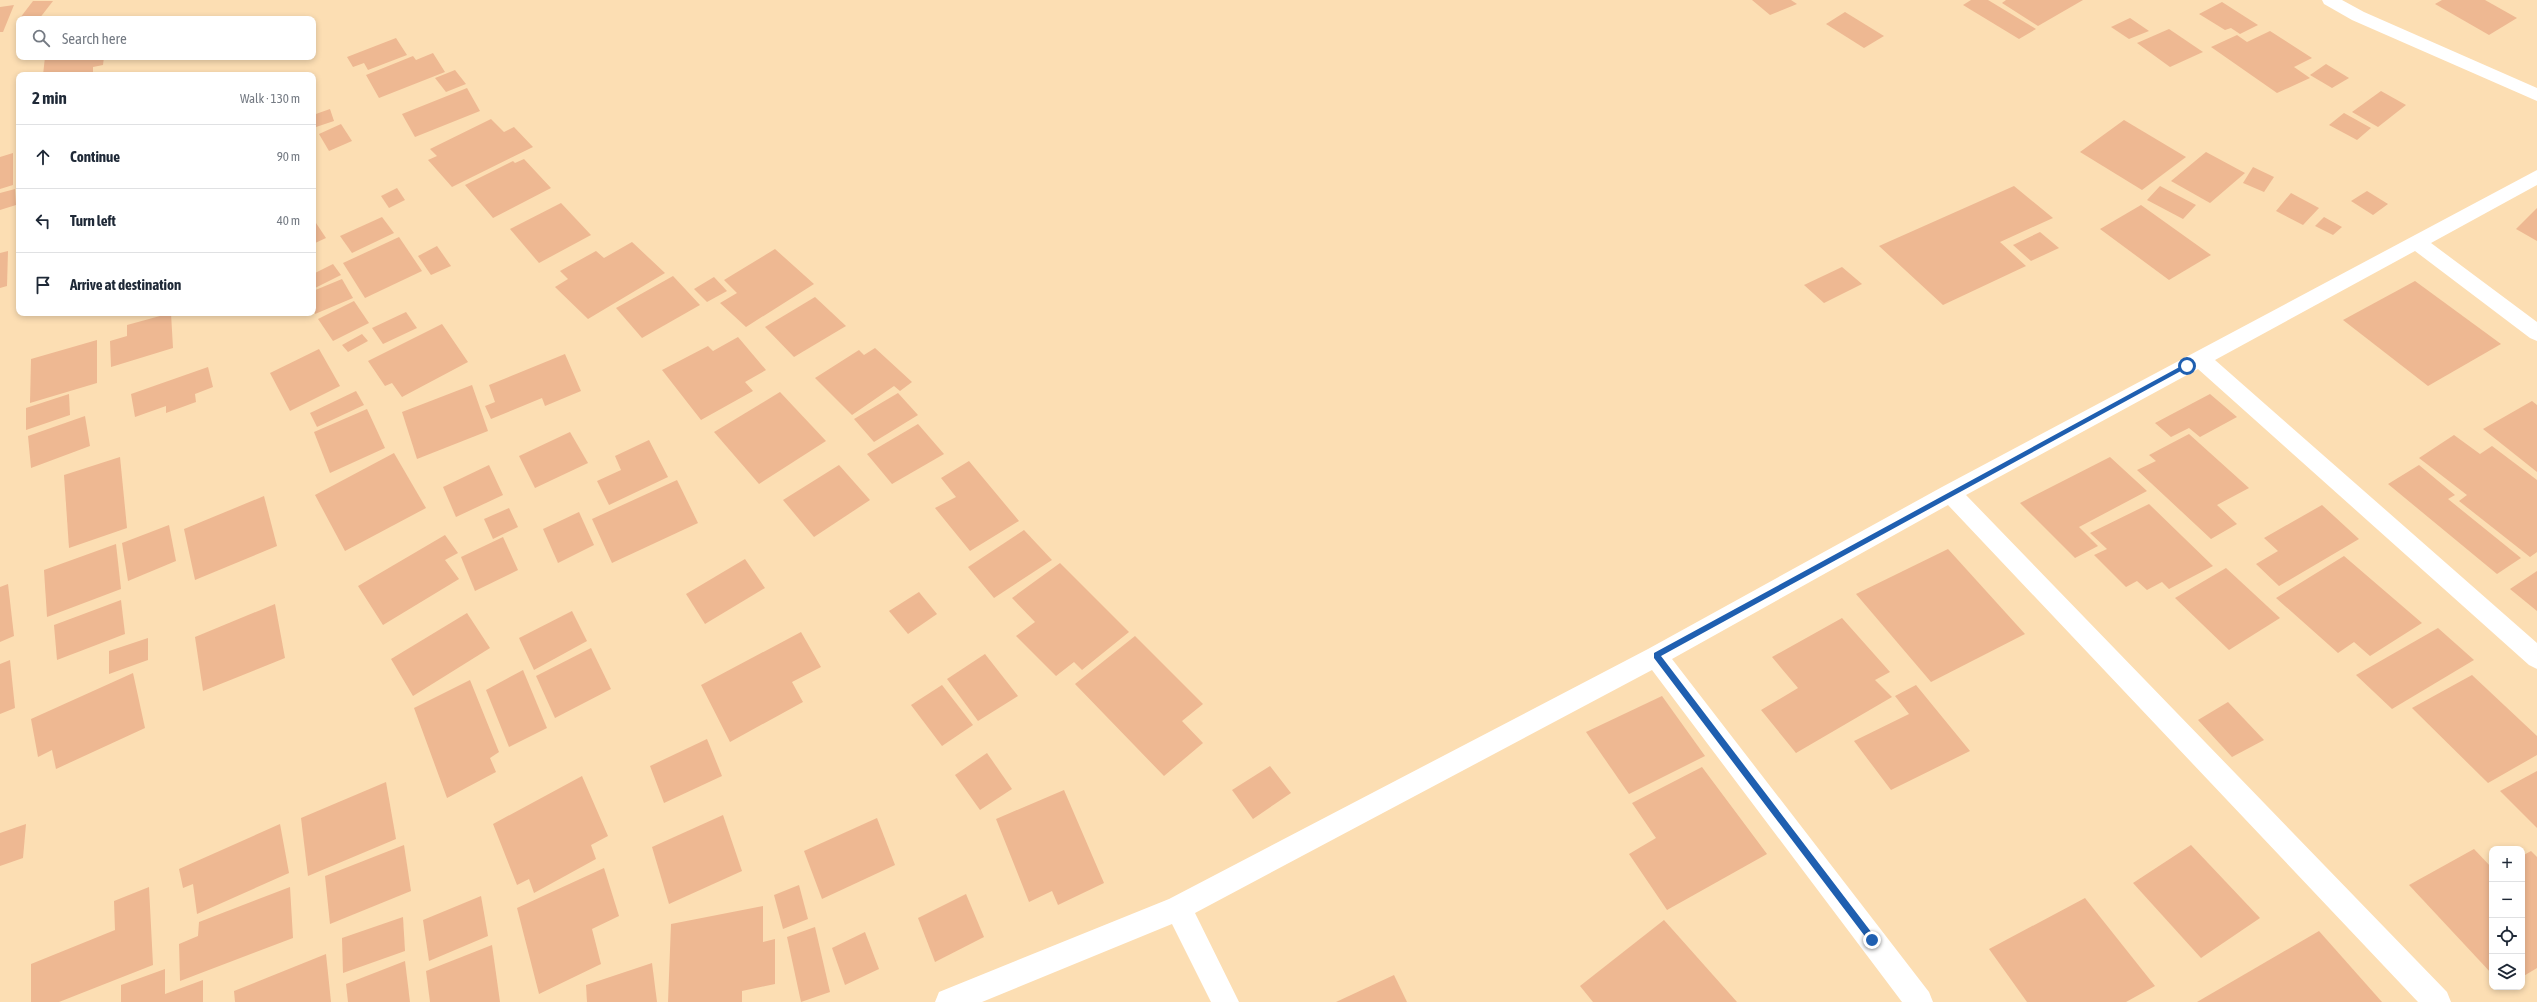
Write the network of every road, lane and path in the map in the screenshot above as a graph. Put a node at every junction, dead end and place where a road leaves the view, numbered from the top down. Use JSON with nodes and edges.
{"nodes":[{"id":1,"x":2330,"y":0,"type":"edge"},
{"id":2,"x":2537,"y":95,"type":"edge"},
{"id":3,"x":2537,"y":177,"type":"edge"},
{"id":4,"x":2416,"y":242,"type":"junction"},
{"id":5,"x":2537,"y":333,"type":"edge"},
{"id":6,"x":2201,"y":359,"type":"junction"},
{"id":7,"x":1950,"y":493,"type":"junction"},
{"id":8,"x":1656,"y":656,"type":"junction"},
{"id":9,"x":2537,"y":658,"type":"edge"},
{"id":10,"x":1178,"y":908,"type":"junction"},
{"id":11,"x":949,"y":1002,"type":"edge"},
{"id":12,"x":1225,"y":1002,"type":"edge"},
{"id":13,"x":1919,"y":1002,"type":"edge"},
{"id":14,"x":2437,"y":1002,"type":"edge"}],
"edges":[{"from":1,"to":2,"type":"street"},
{"from":3,"to":4,"type":"street"},
{"from":4,"to":5,"type":"street"},
{"from":4,"to":6,"type":"street"},
{"from":6,"to":7,"type":"street"},
{"from":6,"to":9,"type":"street"},
{"from":7,"to":8,"type":"street"},
{"from":7,"to":14,"type":"street"},
{"from":8,"to":10,"type":"street"},
{"from":8,"to":13,"type":"street"},
{"from":10,"to":11,"type":"street"},
{"from":10,"to":12,"type":"street"}]}
